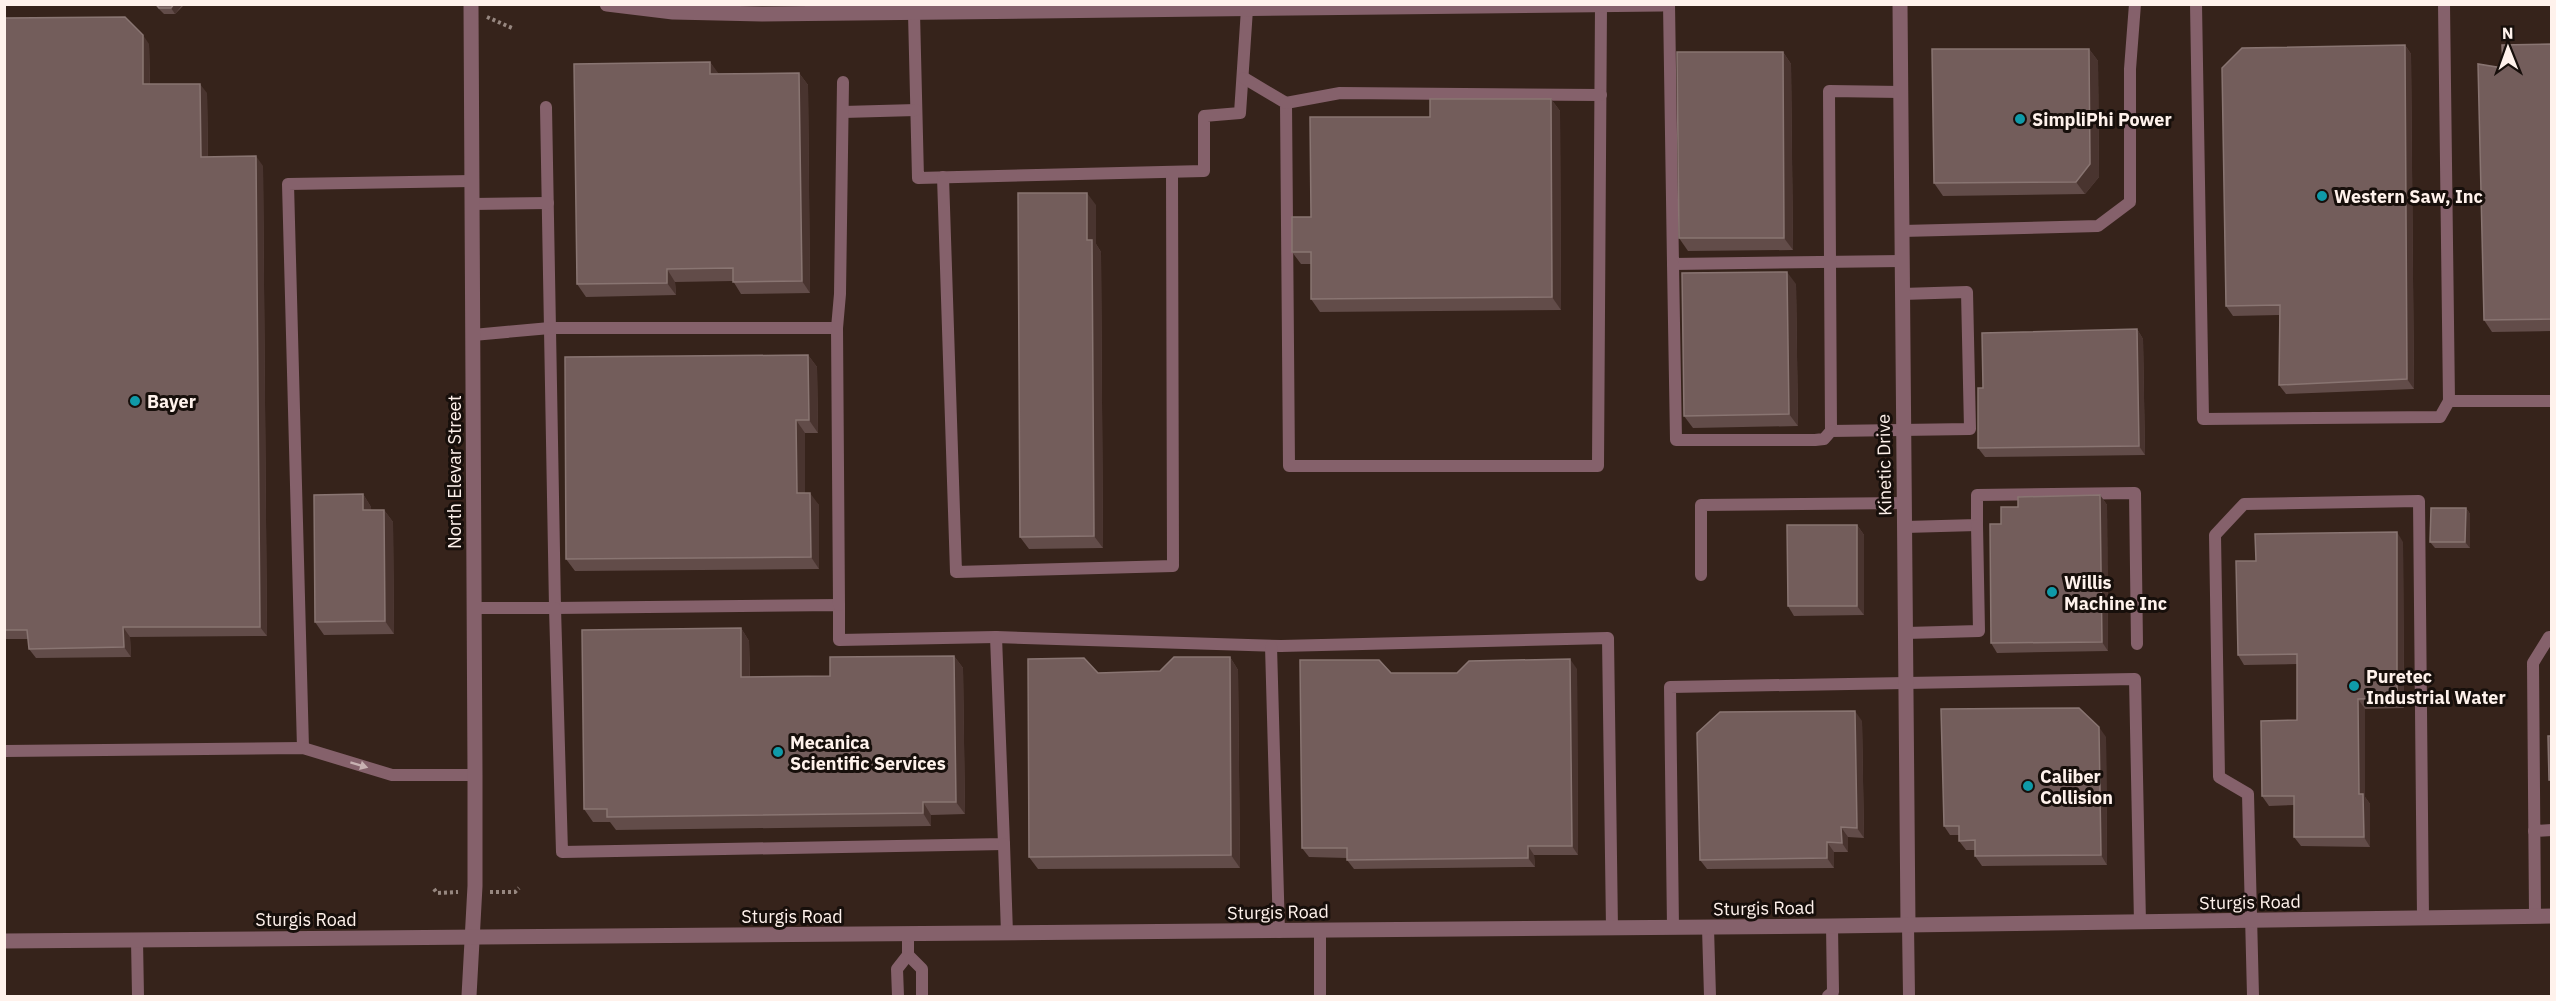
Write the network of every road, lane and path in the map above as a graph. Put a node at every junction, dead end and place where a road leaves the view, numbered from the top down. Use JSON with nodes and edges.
{"nodes":[{"id":1,"x":471,"y":4,"type":"edge"},
{"id":2,"x":607,"y":4,"type":"edge"},
{"id":3,"x":1662,"y":4,"type":"edge"},
{"id":4,"x":1669,"y":4,"type":"edge"},
{"id":5,"x":1900,"y":4,"type":"edge"},
{"id":6,"x":2135,"y":4,"type":"edge"},
{"id":7,"x":2196,"y":4,"type":"edge"},
{"id":8,"x":2444,"y":4,"type":"edge"},
{"id":9,"x":1601,"y":5,"type":"edge"},
{"id":10,"x":1247,"y":7,"type":"edge"},
{"id":11,"x":914,"y":13,"type":"junction"},
{"id":12,"x":1244,"y":78,"type":"junction"},
{"id":13,"x":843,"y":82,"type":"dead end"},
{"id":14,"x":1901,"y":92,"type":"junction"},
{"id":15,"x":1601,"y":95,"type":"junction"},
{"id":16,"x":1286,"y":103,"type":"junction"},
{"id":17,"x":546,"y":107,"type":"dead end"},
{"id":18,"x":916,"y":110,"type":"junction"},
{"id":19,"x":843,"y":112,"type":"junction"},
{"id":20,"x":1172,"y":172,"type":"junction"},
{"id":21,"x":943,"y":177,"type":"junction"},
{"id":22,"x":472,"y":181,"type":"junction"},
{"id":23,"x":548,"y":203,"type":"junction"},
{"id":24,"x":472,"y":204,"type":"junction"},
{"id":25,"x":1902,"y":231,"type":"junction"},
{"id":26,"x":1830,"y":261,"type":"junction"},
{"id":27,"x":1902,"y":261,"type":"junction"},
{"id":28,"x":1673,"y":264,"type":"junction"},
{"id":29,"x":1902,"y":294,"type":"junction"},
{"id":30,"x":550,"y":328,"type":"junction"},
{"id":31,"x":837,"y":328,"type":"junction"},
{"id":32,"x":473,"y":335,"type":"junction"},
{"id":33,"x":2449,"y":401,"type":"junction"},
{"id":34,"x":2552,"y":401,"type":"edge"},
{"id":35,"x":1904,"y":430,"type":"junction"},
{"id":36,"x":1831,"y":431,"type":"junction"},
{"id":37,"x":1904,"y":503,"type":"junction"},
{"id":38,"x":1977,"y":525,"type":"junction"},
{"id":39,"x":1905,"y":527,"type":"junction"},
{"id":40,"x":1701,"y":575,"type":"dead end"},
{"id":41,"x":839,"y":605,"type":"junction"},
{"id":42,"x":475,"y":608,"type":"junction"},
{"id":43,"x":555,"y":608,"type":"junction"},
{"id":44,"x":1906,"y":633,"type":"junction"},
{"id":45,"x":996,"y":637,"type":"junction"},
{"id":46,"x":2552,"y":637,"type":"edge"},
{"id":47,"x":2137,"y":644,"type":"dead end"},
{"id":48,"x":1271,"y":646,"type":"junction"},
{"id":49,"x":1907,"y":682,"type":"junction"},
{"id":50,"x":303,"y":748,"type":"junction"},
{"id":51,"x":4,"y":751,"type":"edge"},
{"id":52,"x":476,"y":775,"type":"junction"},
{"id":53,"x":2552,"y":830,"type":"edge"},
{"id":54,"x":2534,"y":831,"type":"junction"},
{"id":55,"x":1004,"y":844,"type":"junction"},
{"id":56,"x":2535,"y":916,"type":"junction"},
{"id":57,"x":2552,"y":916,"type":"edge"},
{"id":58,"x":2423,"y":918,"type":"junction"},
{"id":59,"x":2252,"y":921,"type":"junction"},
{"id":60,"x":2140,"y":923,"type":"junction"},
{"id":61,"x":1908,"y":925,"type":"junction"},
{"id":62,"x":1832,"y":926,"type":"junction"},
{"id":63,"x":1612,"y":928,"type":"junction"},
{"id":64,"x":1673,"y":928,"type":"junction"},
{"id":65,"x":1708,"y":928,"type":"junction"},
{"id":66,"x":1320,"y":930,"type":"junction"},
{"id":67,"x":1279,"y":932,"type":"junction"},
{"id":68,"x":1007,"y":934,"type":"junction"},
{"id":69,"x":908,"y":935,"type":"junction"},
{"id":70,"x":472,"y":938,"type":"junction"},
{"id":71,"x":137,"y":940,"type":"junction"},
{"id":72,"x":4,"y":941,"type":"edge"},
{"id":73,"x":908,"y":955,"type":"junction"},
{"id":74,"x":138,"y":996,"type":"edge"},
{"id":75,"x":469,"y":996,"type":"edge"},
{"id":76,"x":898,"y":996,"type":"edge"},
{"id":77,"x":921,"y":996,"type":"edge"},
{"id":78,"x":1320,"y":996,"type":"edge"},
{"id":79,"x":1710,"y":996,"type":"edge"},
{"id":80,"x":1828,"y":996,"type":"edge"},
{"id":81,"x":1909,"y":996,"type":"edge"},
{"id":82,"x":2253,"y":996,"type":"edge"}],
"edges":[{"from":1,"to":22,"type":"street","name":"North Elevar Street"},
{"from":2,"to":11,"type":"street"},
{"from":3,"to":9,"type":"street"},
{"from":4,"to":28,"type":"lane"},
{"from":5,"to":14,"type":"street","name":"Kinetic Drive"},
{"from":6,"to":25,"type":"lane"},
{"from":7,"to":33,"type":"lane"},
{"from":8,"to":33,"type":"lane"},
{"from":9,"to":10,"type":"street"},
{"from":9,"to":15,"type":"lane"},
{"from":10,"to":11,"type":"street"},
{"from":10,"to":12,"type":"lane"},
{"from":11,"to":18,"type":"lane"},
{"from":12,"to":16,"type":"lane"},
{"from":12,"to":20,"type":"lane"},
{"from":13,"to":19,"type":"lane"},
{"from":14,"to":25,"type":"street","name":"Kinetic Drive"},
{"from":14,"to":26,"type":"lane"},
{"from":15,"to":16,"type":"lane"},
{"from":15,"to":16,"type":"lane"},
{"from":17,"to":23,"type":"lane"},
{"from":18,"to":19,"type":"lane"},
{"from":18,"to":21,"type":"lane"},
{"from":19,"to":31,"type":"lane"},
{"from":20,"to":21,"type":"lane"},
{"from":20,"to":21,"type":"lane"},
{"from":22,"to":24,"type":"street","name":"North Elevar Street"},
{"from":22,"to":50,"type":"lane"},
{"from":23,"to":24,"type":"lane"},
{"from":23,"to":30,"type":"lane"},
{"from":24,"to":32,"type":"street","name":"North Elevar Street"},
{"from":25,"to":27,"type":"street","name":"Kinetic Drive"},
{"from":26,"to":27,"type":"lane"},
{"from":26,"to":28,"type":"lane"},
{"from":26,"to":36,"type":"lane"},
{"from":27,"to":29,"type":"street","name":"Kinetic Drive"},
{"from":28,"to":36,"type":"lane"},
{"from":29,"to":35,"type":"street","name":"Kinetic Drive"},
{"from":29,"to":35,"type":"lane"},
{"from":30,"to":31,"type":"lane"},
{"from":30,"to":32,"type":"lane"},
{"from":30,"to":43,"type":"lane"},
{"from":31,"to":41,"type":"lane"},
{"from":32,"to":42,"type":"street","name":"North Elevar Street"},
{"from":33,"to":34,"type":"lane"},
{"from":35,"to":36,"type":"lane"},
{"from":35,"to":37,"type":"street","name":"Kinetic Drive"},
{"from":37,"to":39,"type":"street","name":"Kinetic Drive"},
{"from":37,"to":40,"type":"lane"},
{"from":38,"to":39,"type":"lane"},
{"from":38,"to":44,"type":"lane"},
{"from":38,"to":47,"type":"lane"},
{"from":39,"to":44,"type":"street","name":"Kinetic Drive"},
{"from":41,"to":43,"type":"lane"},
{"from":41,"to":45,"type":"lane"},
{"from":42,"to":43,"type":"lane"},
{"from":42,"to":52,"type":"street","name":"North Elevar Street"},
{"from":43,"to":55,"type":"lane"},
{"from":44,"to":49,"type":"street","name":"Kinetic Drive"},
{"from":45,"to":48,"type":"lane"},
{"from":45,"to":55,"type":"lane"},
{"from":46,"to":54,"type":"lane"},
{"from":48,"to":63,"type":"lane"},
{"from":48,"to":67,"type":"lane"},
{"from":49,"to":60,"type":"lane"},
{"from":49,"to":61,"type":"street","name":"Kinetic Drive"},
{"from":49,"to":64,"type":"lane"},
{"from":50,"to":51,"type":"lane"},
{"from":50,"to":52,"type":"lane","one_way":true},
{"from":52,"to":70,"type":"street","name":"North Elevar Street"},
{"from":53,"to":54,"type":"lane"},
{"from":54,"to":56,"type":"lane"},
{"from":55,"to":68,"type":"lane"},
{"from":56,"to":57,"type":"street","name":"Sturgis Road"},
{"from":56,"to":58,"type":"street","name":"Sturgis Road"},
{"from":58,"to":59,"type":"street","name":"Sturgis Road"},
{"from":58,"to":59,"type":"lane"},
{"from":59,"to":60,"type":"street","name":"Sturgis Road"},
{"from":59,"to":82,"type":"lane"},
{"from":60,"to":61,"type":"street","name":"Sturgis Road"},
{"from":61,"to":62,"type":"street","name":"Sturgis Road"},
{"from":61,"to":81,"type":"lane"},
{"from":62,"to":65,"type":"street","name":"Sturgis Road"},
{"from":62,"to":80,"type":"lane"},
{"from":63,"to":64,"type":"street","name":"Sturgis Road"},
{"from":63,"to":66,"type":"street","name":"Sturgis Road"},
{"from":64,"to":65,"type":"street","name":"Sturgis Road"},
{"from":65,"to":79,"type":"lane"},
{"from":66,"to":67,"type":"street","name":"Sturgis Road"},
{"from":66,"to":78,"type":"lane"},
{"from":67,"to":68,"type":"street","name":"Sturgis Road"},
{"from":68,"to":69,"type":"street","name":"Sturgis Road"},
{"from":69,"to":70,"type":"street","name":"Sturgis Road"},
{"from":69,"to":73,"type":"lane"},
{"from":70,"to":71,"type":"street","name":"Sturgis Road"},
{"from":70,"to":75,"type":"street","name":"North Elevar Street"},
{"from":71,"to":72,"type":"street","name":"Sturgis Road"},
{"from":71,"to":74,"type":"lane"},
{"from":73,"to":76,"type":"lane"},
{"from":73,"to":77,"type":"lane"}]}
